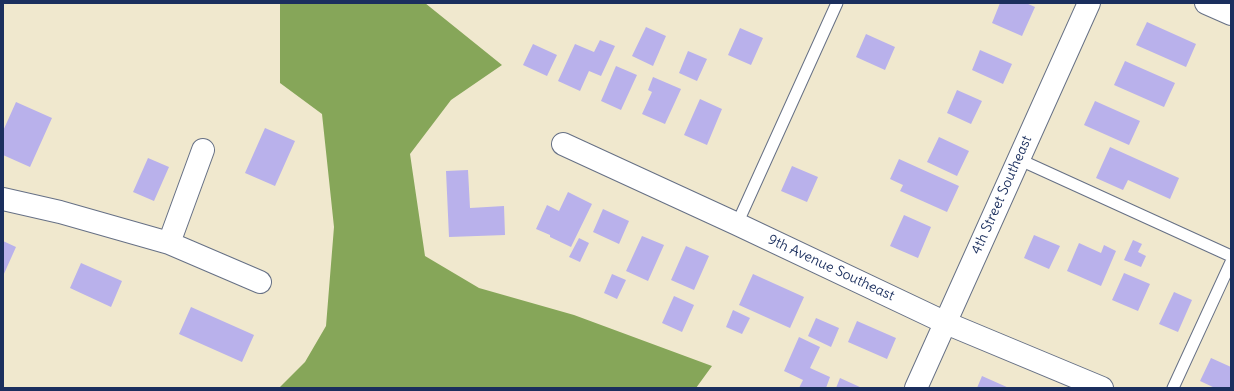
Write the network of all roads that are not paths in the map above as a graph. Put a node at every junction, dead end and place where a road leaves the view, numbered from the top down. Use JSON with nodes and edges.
{"nodes":[{"id":1,"x":837,"y":3,"type":"edge"},
{"id":2,"x":1089,"y":3,"type":"edge"},
{"id":3,"x":1206,"y":3,"type":"edge"},
{"id":4,"x":1231,"y":14,"type":"edge"},
{"id":5,"x":563,"y":144,"type":"dead end"},
{"id":6,"x":203,"y":150,"type":"dead end"},
{"id":7,"x":1018,"y":159,"type":"junction"},
{"id":8,"x":3,"y":199,"type":"edge"},
{"id":9,"x":738,"y":224,"type":"junction"},
{"id":10,"x":169,"y":243,"type":"junction"},
{"id":11,"x":1231,"y":256,"type":"edge"},
{"id":12,"x":1231,"y":262,"type":"edge"},
{"id":13,"x":260,"y":282,"type":"dead end"},
{"id":14,"x":946,"y":323,"type":"junction"},
{"id":15,"x":916,"y":388,"type":"edge"},
{"id":16,"x":1102,"y":388,"type":"edge"},
{"id":17,"x":1173,"y":388,"type":"edge"}],
"edges":[{"from":1,"to":9,"type":"lane"},
{"from":2,"to":7,"type":"street","name":"4th Street Southeast"},
{"from":3,"to":4,"type":"street"},
{"from":5,"to":9,"type":"street","name":"9th Avenue Southeast"},
{"from":6,"to":10,"type":"street"},
{"from":7,"to":11,"type":"lane"},
{"from":7,"to":14,"type":"street","name":"4th Street Southeast"},
{"from":8,"to":10,"type":"street"},
{"from":9,"to":14,"type":"street","name":"9th Avenue Southeast"},
{"from":10,"to":13,"type":"street"},
{"from":12,"to":17,"type":"lane"},
{"from":14,"to":15,"type":"street","name":"4th Street Southeast"},
{"from":14,"to":16,"type":"street","name":"9th Avenue Southeast"}]}
